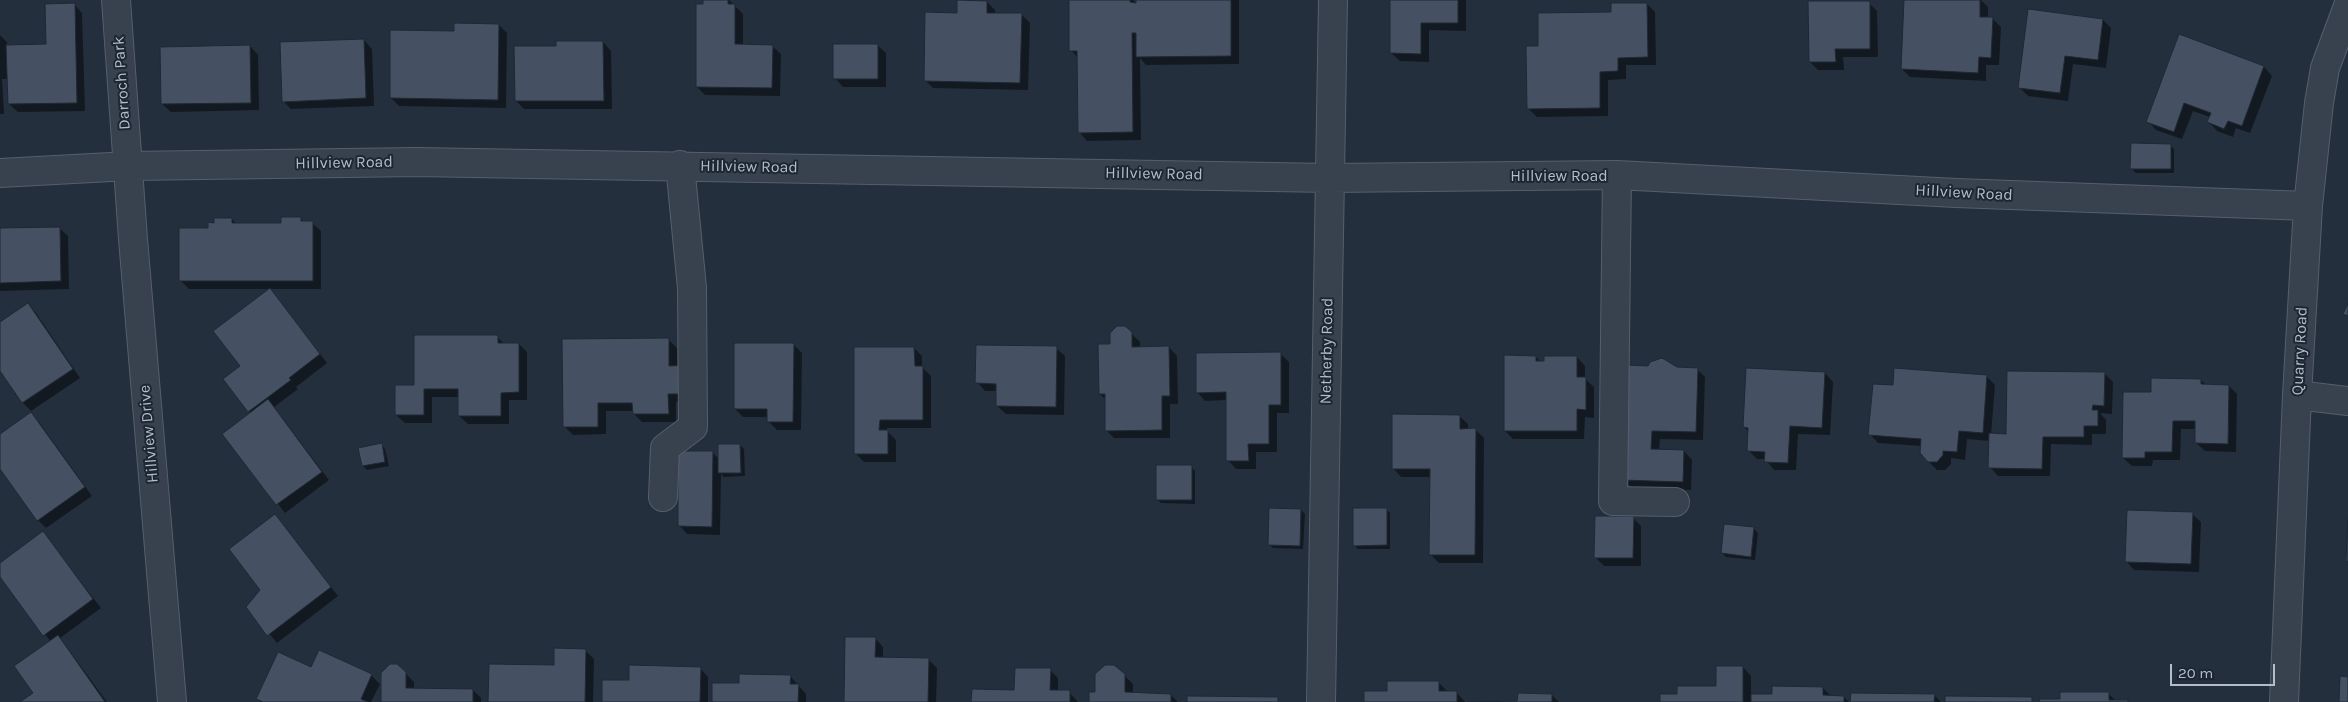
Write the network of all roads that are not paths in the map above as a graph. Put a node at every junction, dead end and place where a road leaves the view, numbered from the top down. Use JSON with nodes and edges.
{"nodes":[{"id":1,"x":116,"y":0,"type":"edge"},
{"id":2,"x":1333,"y":0,"type":"edge"},
{"id":3,"x":2348,"y":6,"type":"edge"},
{"id":4,"x":128,"y":166,"type":"junction"},
{"id":5,"x":680,"y":166,"type":"junction"},
{"id":6,"x":0,"y":173,"type":"edge"},
{"id":7,"x":1617,"y":175,"type":"junction"},
{"id":8,"x":1330,"y":178,"type":"junction"},
{"id":9,"x":2308,"y":206,"type":"junction"},
{"id":10,"x":2297,"y":395,"type":"junction"},
{"id":11,"x":2348,"y":401,"type":"edge"},
{"id":12,"x":663,"y":497,"type":"dead end"},
{"id":13,"x":1675,"y":502,"type":"dead end"},
{"id":14,"x":172,"y":702,"type":"edge"},
{"id":15,"x":1322,"y":702,"type":"edge"},
{"id":16,"x":2284,"y":702,"type":"edge"}],
"edges":[{"from":1,"to":4,"type":"street","name":"Darroch Park"},
{"from":2,"to":8,"type":"street","name":"Netherby Road"},
{"from":3,"to":9,"type":"street","name":"Quarry Road"},
{"from":4,"to":5,"type":"street","name":"Hillview Road"},
{"from":4,"to":6,"type":"street","name":"Hillview Road"},
{"from":4,"to":14,"type":"street","name":"Hillview Drive"},
{"from":5,"to":8,"type":"street","name":"Hillview Road"},
{"from":5,"to":12,"type":"street"},
{"from":7,"to":8,"type":"street","name":"Hillview Road"},
{"from":7,"to":9,"type":"street","name":"Hillview Road"},
{"from":7,"to":13,"type":"street"},
{"from":8,"to":15,"type":"street","name":"Netherby Road"},
{"from":9,"to":10,"type":"street","name":"Quarry Road"},
{"from":10,"to":11,"type":"street"},
{"from":10,"to":16,"type":"street","name":"Quarry Road"}]}
